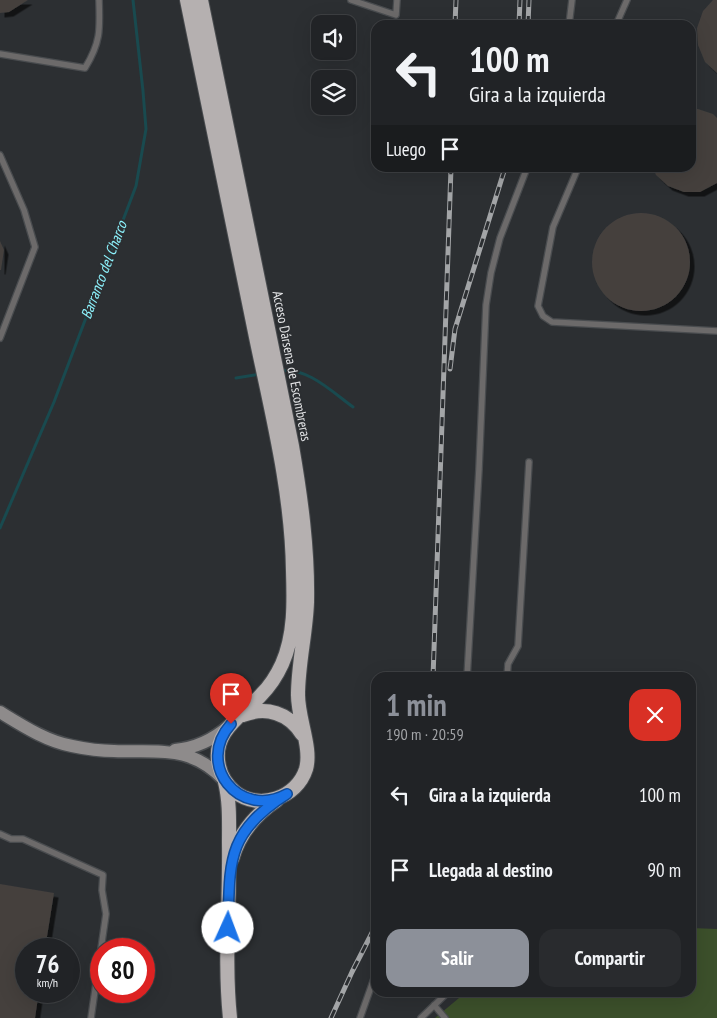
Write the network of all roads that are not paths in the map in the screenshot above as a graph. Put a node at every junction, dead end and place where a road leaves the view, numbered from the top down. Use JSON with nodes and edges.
{"nodes":[{"id":1,"x":99,"y":0,"type":"edge"},
{"id":2,"x":187,"y":0,"type":"edge"},
{"id":3,"x":201,"y":0,"type":"edge"},
{"id":4,"x":352,"y":0,"type":"edge"},
{"id":5,"x":397,"y":0,"type":"edge"},
{"id":6,"x":572,"y":0,"type":"edge"},
{"id":7,"x":627,"y":0,"type":"edge"},
{"id":8,"x":570,"y":20,"type":"edge"},
{"id":9,"x":618,"y":20,"type":"edge"},
{"id":10,"x":0,"y":54,"type":"edge"},
{"id":11,"x":0,"y":155,"type":"edge"},
{"id":12,"x":525,"y":172,"type":"edge"},
{"id":13,"x":576,"y":172,"type":"edge"},
{"id":14,"x":717,"y":331,"type":"edge"},
{"id":15,"x":0,"y":338,"type":"edge"},
{"id":16,"x":529,"y":462,"type":"dead end"},
{"id":17,"x":467,"y":672,"type":"edge"},
{"id":18,"x":507,"y":672,"type":"edge"},
{"id":19,"x":0,"y":712,"type":"edge"},
{"id":20,"x":234,"y":721,"type":"junction"},
{"id":21,"x":306,"y":742,"type":"junction"},
{"id":22,"x":153,"y":751,"type":"junction"},
{"id":23,"x":225,"y":780,"type":"junction"},
{"id":24,"x":287,"y":794,"type":"junction"},
{"id":25,"x":0,"y":834,"type":"edge"},
{"id":26,"x":230,"y":872,"type":"junction"},
{"id":27,"x":371,"y":987,"type":"edge"},
{"id":28,"x":443,"y":997,"type":"edge"},
{"id":29,"x":434,"y":1005,"type":"junction"},
{"id":30,"x":91,"y":1018,"type":"edge"},
{"id":31,"x":230,"y":1018,"type":"edge"},
{"id":32,"x":360,"y":1018,"type":"edge"},
{"id":33,"x":421,"y":1018,"type":"edge"},
{"id":34,"x":445,"y":1018,"type":"edge"}],
"edges":[{"from":1,"to":10,"type":"lane"},
{"from":2,"to":20,"type":"highway","name":"Acceso Dársena de Escombreras"},
{"from":3,"to":21,"type":"highway","name":"Acceso Dársena de Escombreras"},
{"from":4,"to":5,"type":"lane"},
{"from":6,"to":8,"type":"lane"},
{"from":7,"to":9,"type":"lane"},
{"from":11,"to":15,"type":"lane"},
{"from":12,"to":17,"type":"lane"},
{"from":13,"to":14,"type":"lane"},
{"from":16,"to":18,"type":"lane"},
{"from":19,"to":22,"type":"main road"},
{"from":20,"to":21,"type":"highway"},
{"from":20,"to":22,"type":"main road"},
{"from":20,"to":23,"type":"highway","name":"Acceso Dársena de Escombreras"},
{"from":21,"to":24,"type":"highway","name":"Acceso Dársena de Escombreras"},
{"from":22,"to":23,"type":"main road"},
{"from":23,"to":24,"type":"highway"},
{"from":23,"to":26,"type":"highway","name":"Acceso Dársena de Escombreras"},
{"from":24,"to":26,"type":"highway","name":"Acceso Dársena de Escombreras"},
{"from":25,"to":30,"type":"lane"},
{"from":26,"to":31,"type":"highway"},
{"from":27,"to":32,"type":"lane"},
{"from":28,"to":29,"type":"lane"},
{"from":29,"to":33,"type":"lane"},
{"from":29,"to":34,"type":"lane"}]}
